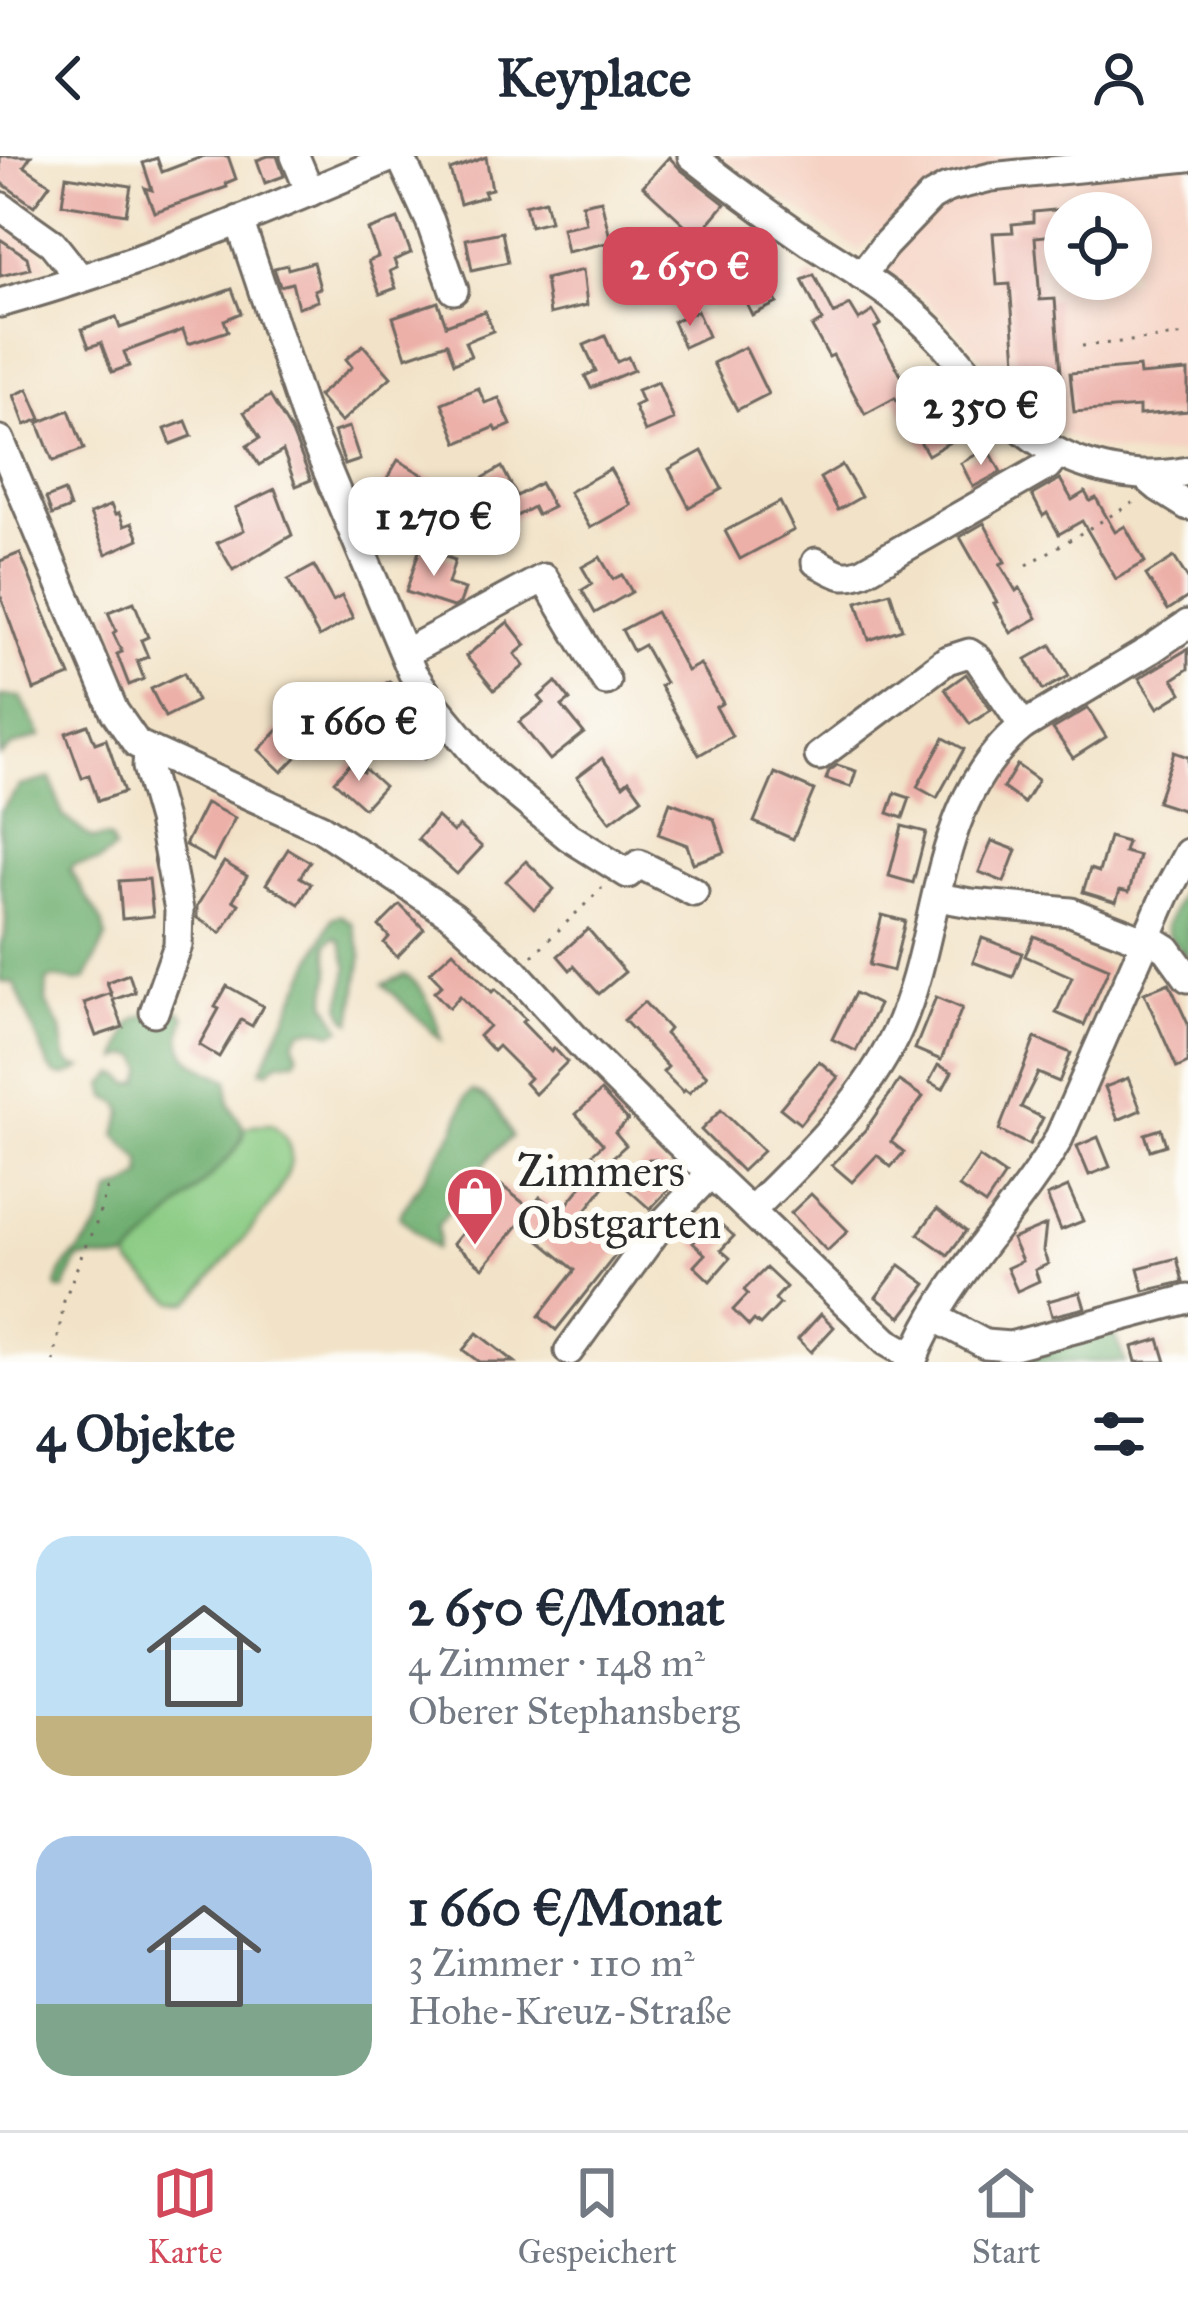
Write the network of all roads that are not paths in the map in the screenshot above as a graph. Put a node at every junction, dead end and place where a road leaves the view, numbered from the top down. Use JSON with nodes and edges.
{"nodes":[{"id":1,"x":295,"y":156,"type":"edge"},
{"id":2,"x":397,"y":156,"type":"edge"},
{"id":3,"x":692,"y":156,"type":"edge"},
{"id":4,"x":1188,"y":158,"type":"edge"},
{"id":5,"x":310,"y":192,"type":"junction"},
{"id":6,"x":0,"y":206,"type":"edge"},
{"id":7,"x":239,"y":220,"type":"junction"},
{"id":8,"x":861,"y":276,"type":"junction"},
{"id":9,"x":80,"y":278,"type":"junction"},
{"id":10,"x":454,"y":290,"type":"dead end"},
{"id":11,"x":0,"y":303,"type":"edge"},
{"id":12,"x":0,"y":440,"type":"edge"},
{"id":13,"x":1058,"y":453,"type":"junction"},
{"id":14,"x":1188,"y":471,"type":"edge"},
{"id":15,"x":1152,"y":482,"type":"junction"},
{"id":16,"x":1188,"y":506,"type":"edge"},
{"id":17,"x":816,"y":562,"type":"dead end"},
{"id":18,"x":1188,"y":624,"type":"edge"},
{"id":19,"x":405,"y":653,"type":"junction"},
{"id":20,"x":606,"y":681,"type":"dead end"},
{"id":21,"x":1023,"y":726,"type":"junction"},
{"id":22,"x":148,"y":750,"type":"junction"},
{"id":23,"x":819,"y":756,"type":"dead end"},
{"id":24,"x":1188,"y":853,"type":"edge"},
{"id":25,"x":694,"y":892,"type":"dead end"},
{"id":26,"x":937,"y":898,"type":"junction"},
{"id":27,"x":1147,"y":939,"type":"junction"},
{"id":28,"x":1188,"y":978,"type":"edge"},
{"id":29,"x":154,"y":1012,"type":"dead end"},
{"id":30,"x":711,"y":1173,"type":"junction"},
{"id":31,"x":752,"y":1210,"type":"junction"},
{"id":32,"x":1188,"y":1299,"type":"edge"},
{"id":33,"x":934,"y":1317,"type":"junction"},
{"id":34,"x":569,"y":1351,"type":"dead end"},
{"id":35,"x":912,"y":1359,"type":"edge"}],
"edges":[{"from":1,"to":5,"type":"street"},
{"from":2,"to":5,"type":"street"},
{"from":2,"to":10,"type":"street"},
{"from":3,"to":8,"type":"street"},
{"from":4,"to":8,"type":"street"},
{"from":5,"to":7,"type":"street"},
{"from":6,"to":9,"type":"street"},
{"from":7,"to":9,"type":"street"},
{"from":7,"to":19,"type":"street"},
{"from":8,"to":13,"type":"street"},
{"from":9,"to":11,"type":"street"},
{"from":12,"to":22,"type":"street"},
{"from":13,"to":15,"type":"street"},
{"from":13,"to":17,"type":"street"},
{"from":14,"to":15,"type":"street"},
{"from":15,"to":16,"type":"street"},
{"from":18,"to":21,"type":"street"},
{"from":19,"to":20,"type":"street"},
{"from":19,"to":25,"type":"street"},
{"from":21,"to":23,"type":"street"},
{"from":21,"to":26,"type":"street"},
{"from":22,"to":29,"type":"street"},
{"from":22,"to":30,"type":"street"},
{"from":24,"to":27,"type":"street"},
{"from":26,"to":27,"type":"street"},
{"from":26,"to":31,"type":"street"},
{"from":27,"to":28,"type":"street"},
{"from":27,"to":33,"type":"street"},
{"from":30,"to":31,"type":"street"},
{"from":30,"to":34,"type":"street"},
{"from":31,"to":35,"type":"street"},
{"from":32,"to":33,"type":"street"},
{"from":33,"to":35,"type":"street"}]}
